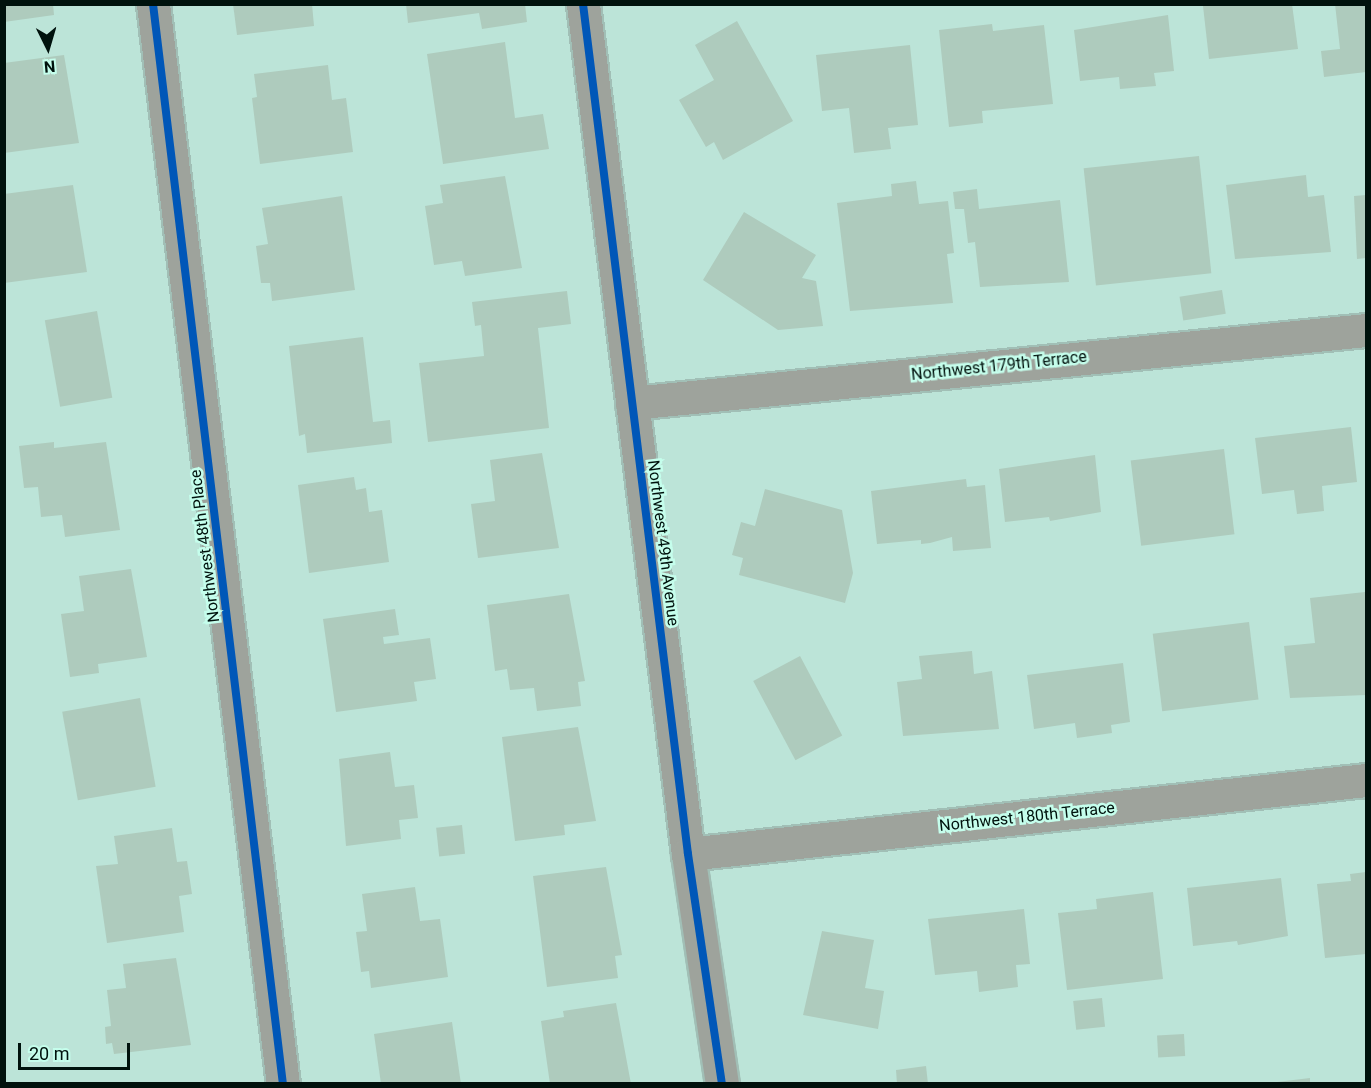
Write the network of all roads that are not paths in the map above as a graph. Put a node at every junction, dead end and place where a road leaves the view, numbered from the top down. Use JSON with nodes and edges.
{"nodes":[{"id":1,"x":153,"y":4,"type":"edge"},
{"id":2,"x":584,"y":4,"type":"edge"},
{"id":3,"x":1366,"y":330,"type":"edge"},
{"id":4,"x":632,"y":403,"type":"junction"},
{"id":5,"x":1366,"y":780,"type":"edge"},
{"id":6,"x":688,"y":854,"type":"junction"},
{"id":7,"x":284,"y":1083,"type":"edge"},
{"id":8,"x":722,"y":1083,"type":"edge"}],
"edges":[{"from":1,"to":7,"type":"street","name":"Northwest 48th Place"},
{"from":2,"to":4,"type":"street","name":"Northwest 49th Avenue"},
{"from":3,"to":4,"type":"street","name":"Northwest 179th Terrace"},
{"from":4,"to":6,"type":"street","name":"Northwest 49th Avenue"},
{"from":5,"to":6,"type":"street","name":"Northwest 180th Terrace"},
{"from":6,"to":8,"type":"street","name":"Northwest 49th Avenue"}]}
